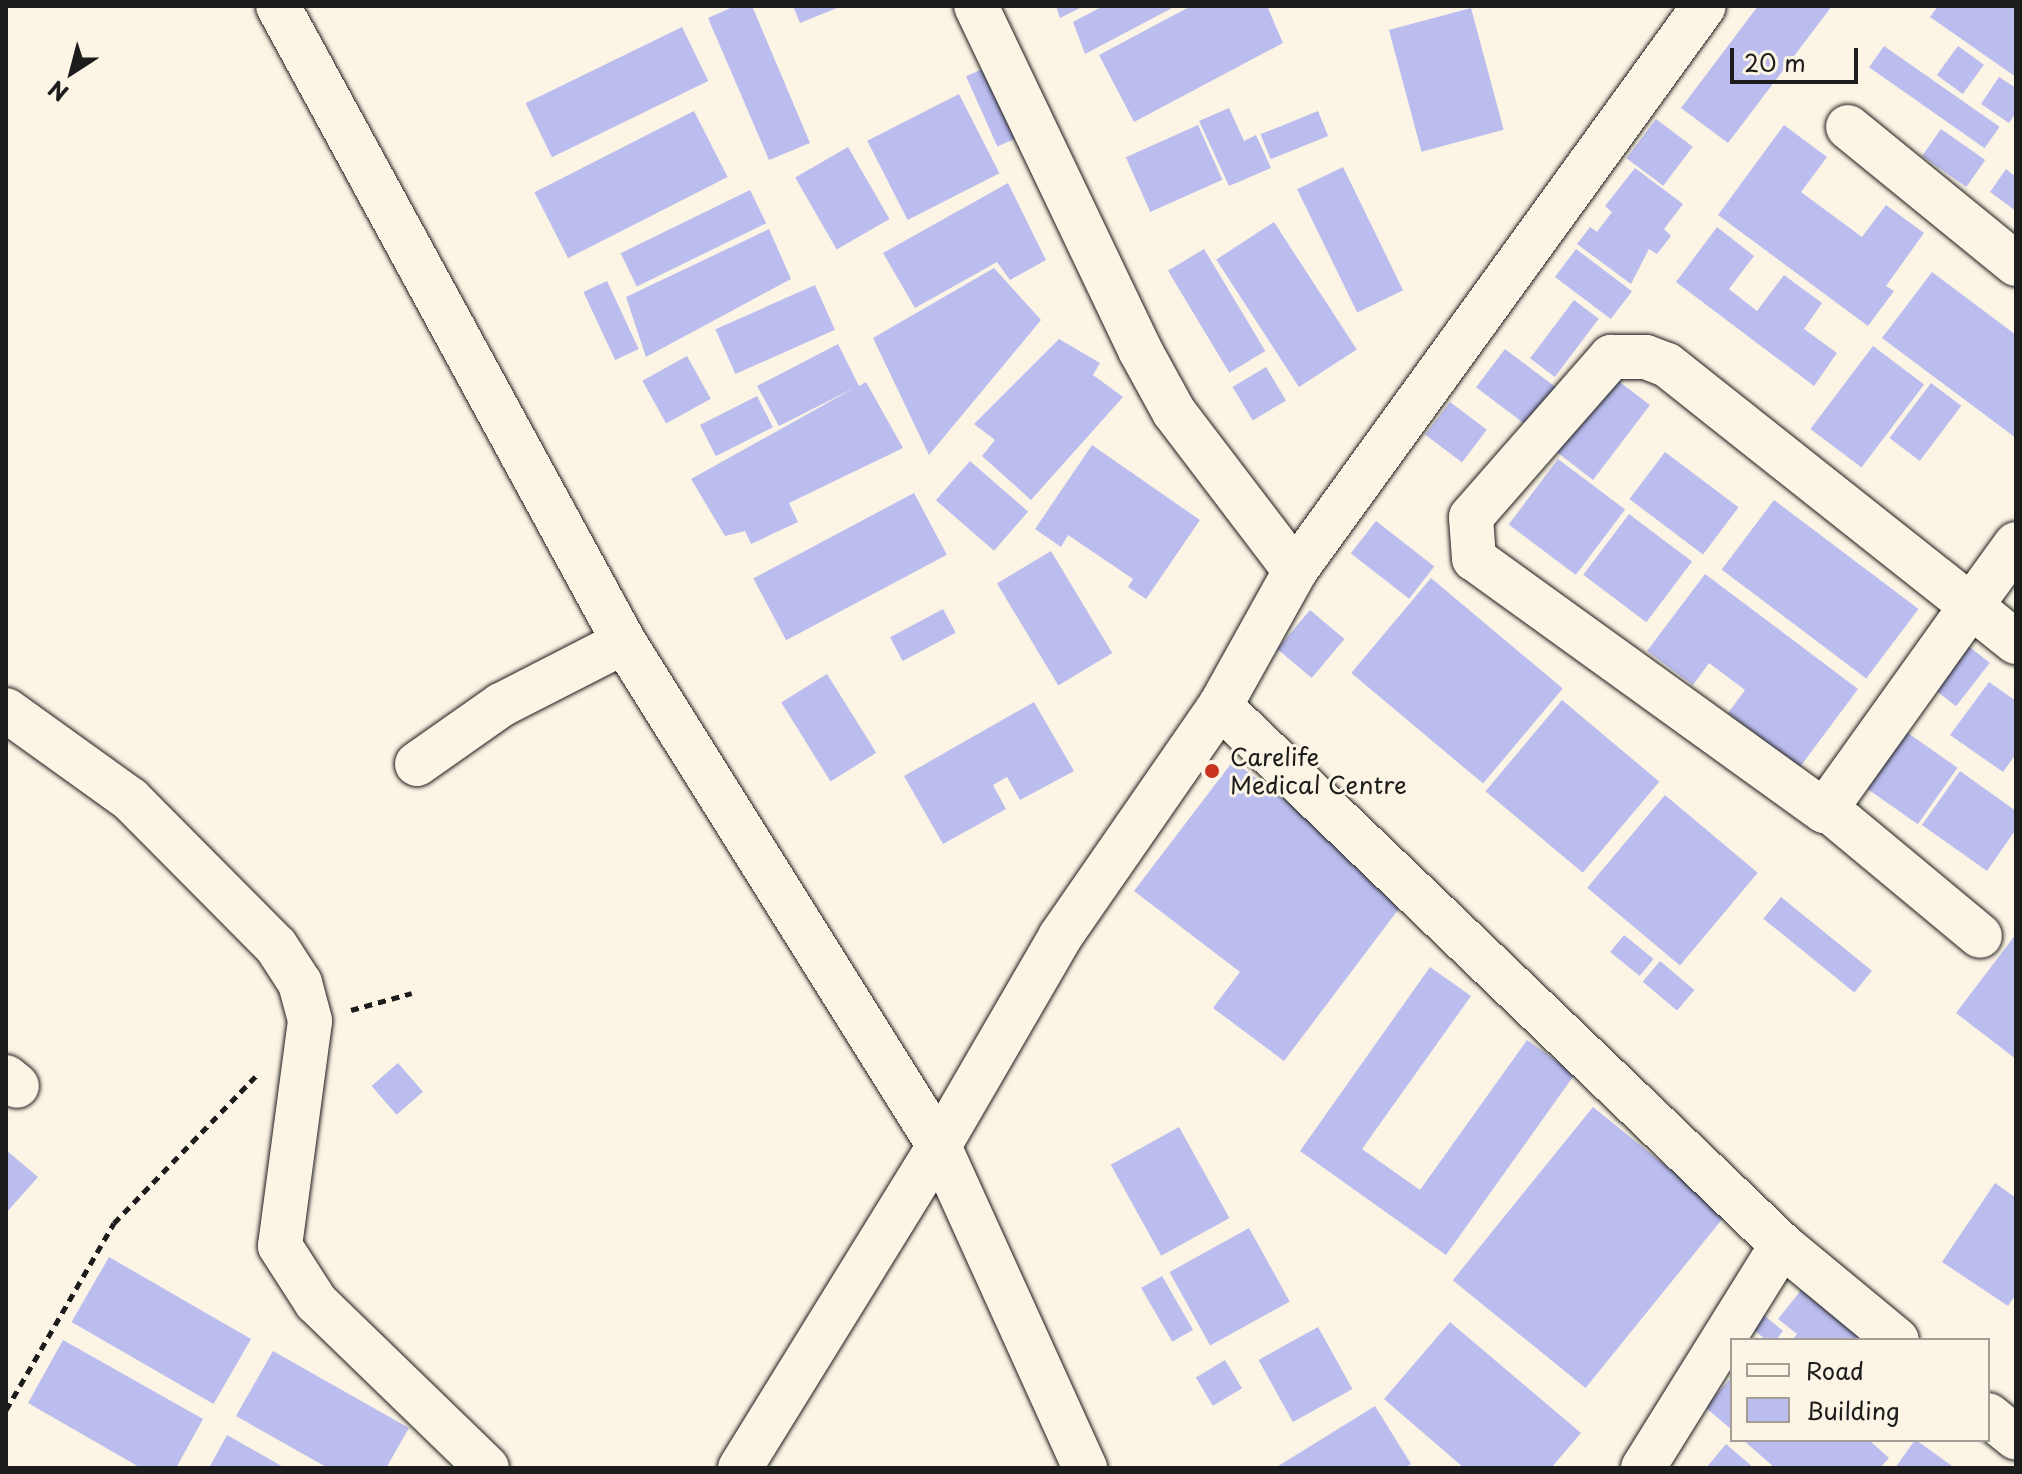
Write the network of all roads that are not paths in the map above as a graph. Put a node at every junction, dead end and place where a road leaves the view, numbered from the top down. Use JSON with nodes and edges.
{"nodes":[{"id":1,"x":278,"y":6,"type":"edge"},
{"id":2,"x":976,"y":6,"type":"edge"},
{"id":3,"x":1704,"y":6,"type":"edge"},
{"id":4,"x":1848,"y":127,"type":"dead end"},
{"id":5,"x":2016,"y":264,"type":"edge"},
{"id":6,"x":2016,"y":544,"type":"edge"},
{"id":7,"x":1295,"y":571,"type":"junction"},
{"id":8,"x":1971,"y":606,"type":"junction"},
{"id":9,"x":624,"y":642,"type":"junction"},
{"id":10,"x":2016,"y":642,"type":"edge"},
{"id":11,"x":1220,"y":706,"type":"junction"},
{"id":12,"x":6,"y":710,"type":"edge"},
{"id":13,"x":417,"y":764,"type":"dead end"},
{"id":14,"x":1826,"y":808,"type":"junction"},
{"id":15,"x":1980,"y":936,"type":"dead end"},
{"id":16,"x":939,"y":1146,"type":"junction"},
{"id":17,"x":1782,"y":1245,"type":"junction"},
{"id":18,"x":1895,"y":1338,"type":"edge"},
{"id":19,"x":1990,"y":1417,"type":"edge"},
{"id":20,"x":2016,"y":1438,"type":"edge"},
{"id":21,"x":487,"y":1468,"type":"edge"},
{"id":22,"x":740,"y":1468,"type":"edge"},
{"id":23,"x":1085,"y":1468,"type":"edge"},
{"id":24,"x":1643,"y":1468,"type":"edge"}],
"edges":[{"from":1,"to":9,"type":"street"},
{"from":2,"to":7,"type":"street"},
{"from":3,"to":7,"type":"street"},
{"from":4,"to":5,"type":"street"},
{"from":6,"to":8,"type":"street"},
{"from":7,"to":11,"type":"street"},
{"from":8,"to":10,"type":"street"},
{"from":8,"to":14,"type":"street"},
{"from":8,"to":14,"type":"street"},
{"from":9,"to":13,"type":"street"},
{"from":9,"to":16,"type":"street"},
{"from":11,"to":16,"type":"street"},
{"from":11,"to":17,"type":"street"},
{"from":12,"to":21,"type":"street"},
{"from":14,"to":15,"type":"street"},
{"from":16,"to":22,"type":"street"},
{"from":16,"to":23,"type":"street"},
{"from":17,"to":18,"type":"street"},
{"from":17,"to":24,"type":"street"},
{"from":19,"to":20,"type":"street"}]}
